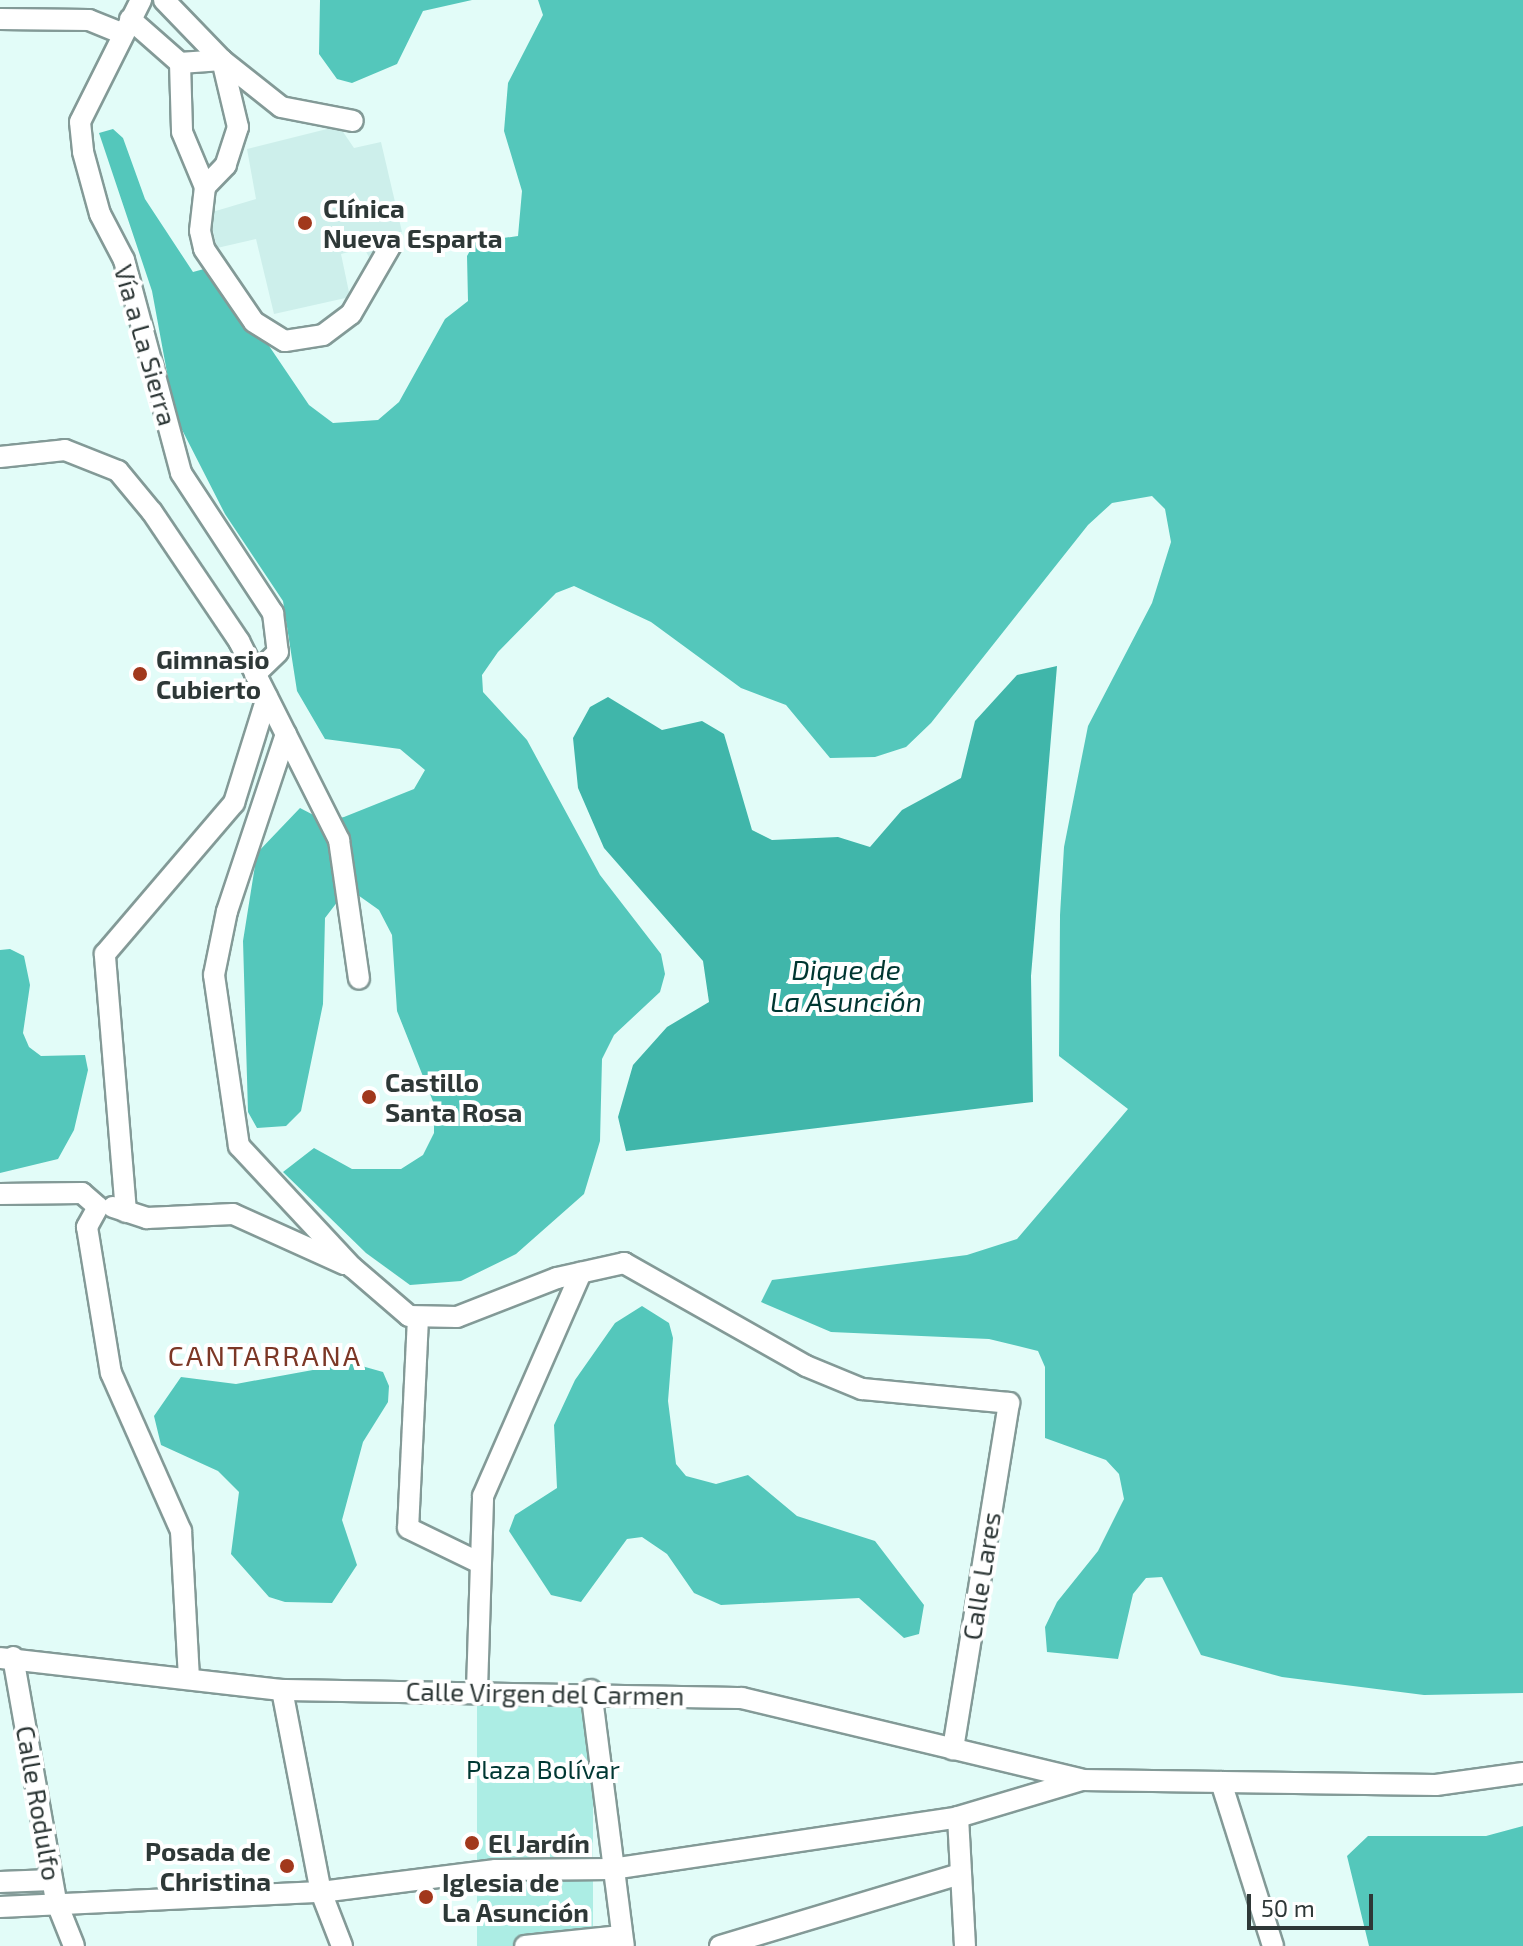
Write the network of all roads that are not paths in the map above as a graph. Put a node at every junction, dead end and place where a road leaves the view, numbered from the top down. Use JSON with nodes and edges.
{"nodes":[{"id":1,"x":141,"y":0,"type":"edge"},
{"id":2,"x":164,"y":0,"type":"edge"},
{"id":3,"x":0,"y":19,"type":"edge"},
{"id":4,"x":126,"y":26,"type":"junction"},
{"id":5,"x":222,"y":60,"type":"junction"},
{"id":6,"x":180,"y":63,"type":"junction"},
{"id":7,"x":353,"y":121,"type":"dead end"},
{"id":8,"x":205,"y":187,"type":"junction"},
{"id":9,"x":391,"y":245,"type":"dead end"},
{"id":10,"x":0,"y":457,"type":"edge"},
{"id":11,"x":255,"y":674,"type":"junction"},
{"id":12,"x":267,"y":697,"type":"junction"},
{"id":13,"x":286,"y":734,"type":"junction"},
{"id":14,"x":359,"y":979,"type":"dead end"},
{"id":15,"x":0,"y":1194,"type":"edge"},
{"id":16,"x":98,"y":1207,"type":"junction"},
{"id":17,"x":126,"y":1212,"type":"junction"},
{"id":18,"x":352,"y":1267,"type":"junction"},
{"id":19,"x":581,"y":1273,"type":"junction"},
{"id":20,"x":418,"y":1318,"type":"junction"},
{"id":21,"x":478,"y":1562,"type":"junction"},
{"id":22,"x":6,"y":1658,"type":"edge"},
{"id":23,"x":189,"y":1677,"type":"junction"},
{"id":24,"x":282,"y":1690,"type":"junction"},
{"id":25,"x":477,"y":1690,"type":"junction"},
{"id":26,"x":591,"y":1690,"type":"junction"},
{"id":27,"x":953,"y":1749,"type":"junction"},
{"id":28,"x":1523,"y":1773,"type":"edge"},
{"id":29,"x":1082,"y":1780,"type":"junction"},
{"id":30,"x":1221,"y":1782,"type":"junction"},
{"id":31,"x":958,"y":1817,"type":"junction"},
{"id":32,"x":612,"y":1869,"type":"junction"},
{"id":33,"x":960,"y":1874,"type":"junction"},
{"id":34,"x":52,"y":1880,"type":"junction"},
{"id":35,"x":0,"y":1882,"type":"edge"},
{"id":36,"x":321,"y":1892,"type":"junction"},
{"id":37,"x":56,"y":1901,"type":"junction"},
{"id":38,"x":0,"y":1907,"type":"edge"},
{"id":39,"x":622,"y":1941,"type":"edge"},
{"id":40,"x":74,"y":1946,"type":"edge"},
{"id":41,"x":342,"y":1946,"type":"edge"},
{"id":42,"x":525,"y":1946,"type":"edge"},
{"id":43,"x":720,"y":1946,"type":"edge"},
{"id":44,"x":965,"y":1946,"type":"edge"},
{"id":45,"x":1273,"y":1946,"type":"edge"}],
"edges":[{"from":1,"to":4,"type":"street","name":"Vía a La Sierra"},
{"from":2,"to":5,"type":"street"},
{"from":3,"to":4,"type":"street"},
{"from":4,"to":6,"type":"street"},
{"from":4,"to":11,"type":"street","name":"Vía a La Sierra"},
{"from":5,"to":6,"type":"street"},
{"from":5,"to":7,"type":"street"},
{"from":5,"to":8,"type":"street"},
{"from":6,"to":8,"type":"street"},
{"from":8,"to":9,"type":"street"},
{"from":10,"to":11,"type":"street"},
{"from":11,"to":12,"type":"street"},
{"from":12,"to":13,"type":"street"},
{"from":12,"to":17,"type":"street"},
{"from":13,"to":14,"type":"street"},
{"from":13,"to":18,"type":"street"},
{"from":15,"to":16,"type":"street"},
{"from":16,"to":17,"type":"street"},
{"from":16,"to":23,"type":"street"},
{"from":17,"to":18,"type":"street"},
{"from":18,"to":20,"type":"street"},
{"from":19,"to":20,"type":"street"},
{"from":19,"to":21,"type":"street"},
{"from":19,"to":27,"type":"street","name":"Calle Lares"},
{"from":20,"to":21,"type":"street"},
{"from":21,"to":25,"type":"street"},
{"from":22,"to":23,"type":"street","name":"Calle Virgen del Carmen"},
{"from":22,"to":34,"type":"street","name":"Calle Rodulfo"},
{"from":23,"to":24,"type":"street","name":"Calle Virgen del Carmen"},
{"from":24,"to":25,"type":"street","name":"Calle Virgen del Carmen"},
{"from":24,"to":36,"type":"street"},
{"from":25,"to":26,"type":"street","name":"Calle Virgen del Carmen"},
{"from":26,"to":27,"type":"street","name":"Calle Virgen del Carmen"},
{"from":26,"to":32,"type":"street"},
{"from":27,"to":29,"type":"street","name":"Calle Virgen del Carmen"},
{"from":28,"to":30,"type":"street"},
{"from":29,"to":30,"type":"street"},
{"from":29,"to":31,"type":"street"},
{"from":30,"to":45,"type":"street"},
{"from":31,"to":32,"type":"street"},
{"from":31,"to":33,"type":"street"},
{"from":32,"to":36,"type":"street"},
{"from":32,"to":39,"type":"street"},
{"from":33,"to":43,"type":"street"},
{"from":33,"to":44,"type":"street"},
{"from":34,"to":35,"type":"street"},
{"from":34,"to":37,"type":"street","name":"Calle Rodulfo"},
{"from":36,"to":37,"type":"street"},
{"from":36,"to":41,"type":"street"},
{"from":37,"to":38,"type":"street"},
{"from":37,"to":40,"type":"street","name":"Calle Rodulfo"},
{"from":39,"to":42,"type":"street"}]}
